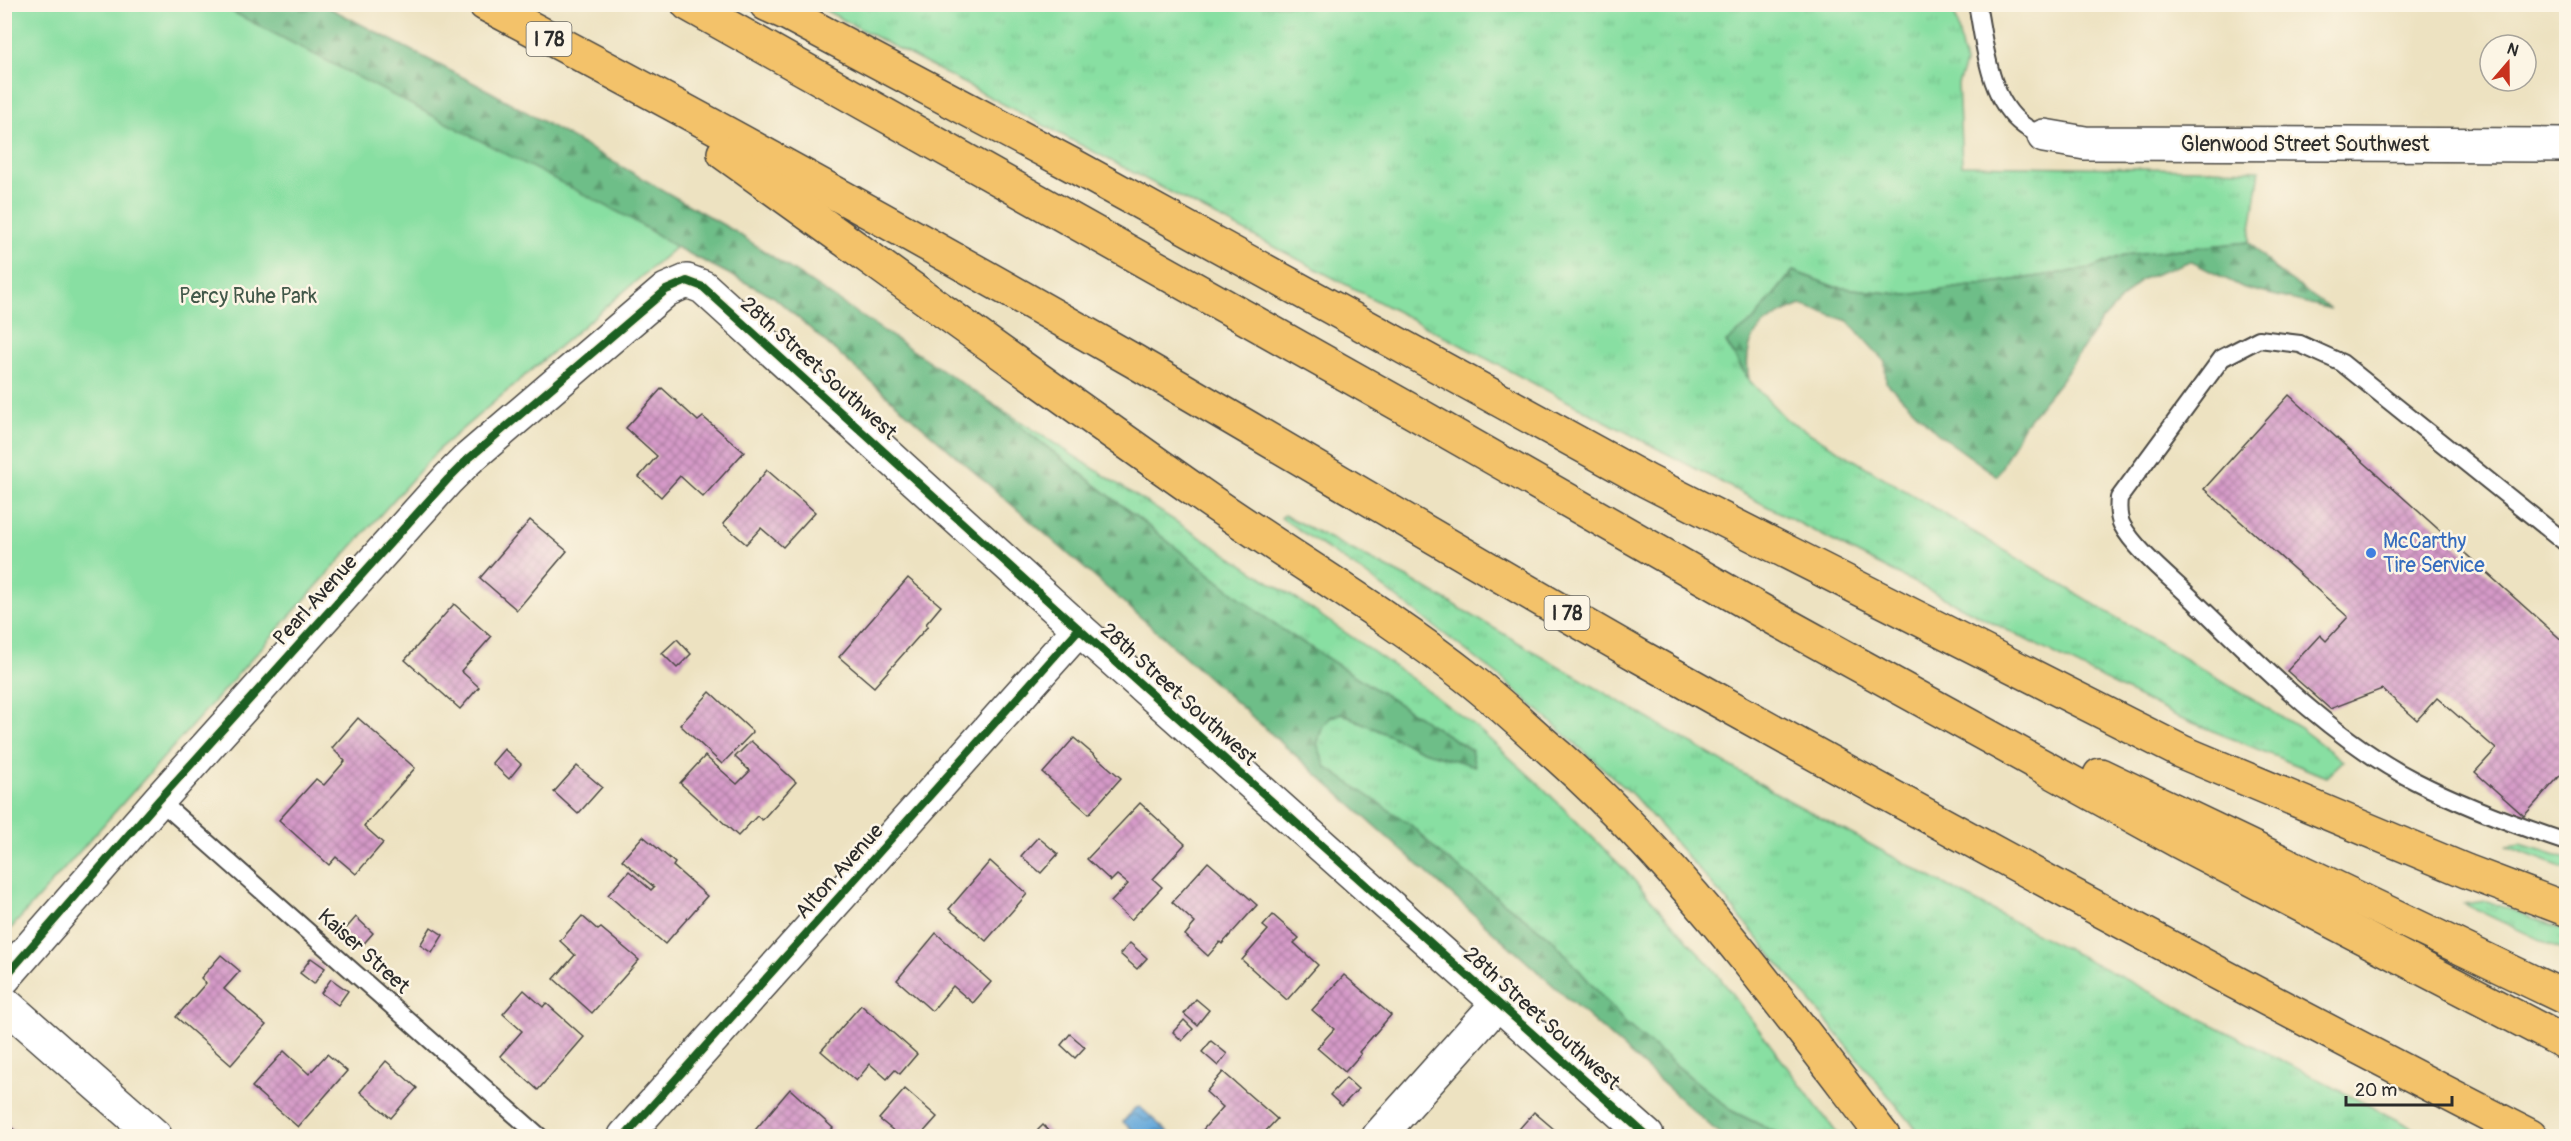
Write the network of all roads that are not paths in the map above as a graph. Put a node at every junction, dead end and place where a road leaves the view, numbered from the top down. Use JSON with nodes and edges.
{"nodes":[{"id":1,"x":485,"y":4,"type":"edge"},
{"id":2,"x":688,"y":4,"type":"edge"},
{"id":3,"x":766,"y":4,"type":"edge"},
{"id":4,"x":1977,"y":4,"type":"edge"},
{"id":5,"x":613,"y":73,"type":"junction"},
{"id":6,"x":2044,"y":136,"type":"joint"},
{"id":7,"x":2566,"y":145,"type":"edge"},
{"id":8,"x":687,"y":281,"type":"joint"},
{"id":9,"x":2566,"y":543,"type":"edge"},
{"id":10,"x":1774,"y":618,"type":"junction"},
{"id":11,"x":1079,"y":629,"type":"junction"},
{"id":12,"x":159,"y":800,"type":"junction"},
{"id":13,"x":2566,"y":842,"type":"edge"},
{"id":14,"x":2566,"y":909,"type":"edge"},
{"id":15,"x":4,"y":978,"type":"edge"},
{"id":16,"x":2566,"y":998,"type":"edge"},
{"id":17,"x":4,"y":1003,"type":"edge"},
{"id":18,"x":1498,"y":1003,"type":"junction"},
{"id":19,"x":2566,"y":1043,"type":"edge"},
{"id":20,"x":155,"y":1137,"type":"edge"},
{"id":21,"x":539,"y":1137,"type":"edge"},
{"id":22,"x":625,"y":1137,"type":"edge"},
{"id":23,"x":1379,"y":1137,"type":"edge"},
{"id":24,"x":1647,"y":1137,"type":"edge"},
{"id":25,"x":1883,"y":1137,"type":"edge"},
{"id":26,"x":2530,"y":1137,"type":"edge"}],
"edges":[{"from":1,"to":5,"type":"highway","number":"I 78"},
{"from":2,"to":10,"type":"highway"},
{"from":3,"to":14,"type":"highway"},
{"from":4,"to":6,"type":"lane"},
{"from":5,"to":25,"type":"highway"},
{"from":5,"to":26,"type":"highway","number":"I 78"},
{"from":6,"to":7,"type":"street","name":"Glenwood Street Southwest"},
{"from":8,"to":11,"type":"street","name":"28th Street Southwest"},
{"from":8,"to":12,"type":"street","name":"Pearl Avenue"},
{"from":9,"to":13,"type":"lane"},
{"from":10,"to":16,"type":"highway"},
{"from":10,"to":19,"type":"highway"},
{"from":11,"to":18,"type":"street","name":"28th Street Southwest"},
{"from":11,"to":22,"type":"street","name":"Alton Avenue"},
{"from":12,"to":15,"type":"street","name":"Pearl Avenue"},
{"from":12,"to":21,"type":"lane","name":"Kaiser Street"},
{"from":17,"to":20,"type":"street"},
{"from":18,"to":23,"type":"street"},
{"from":18,"to":24,"type":"street","name":"28th Street Southwest"}]}
